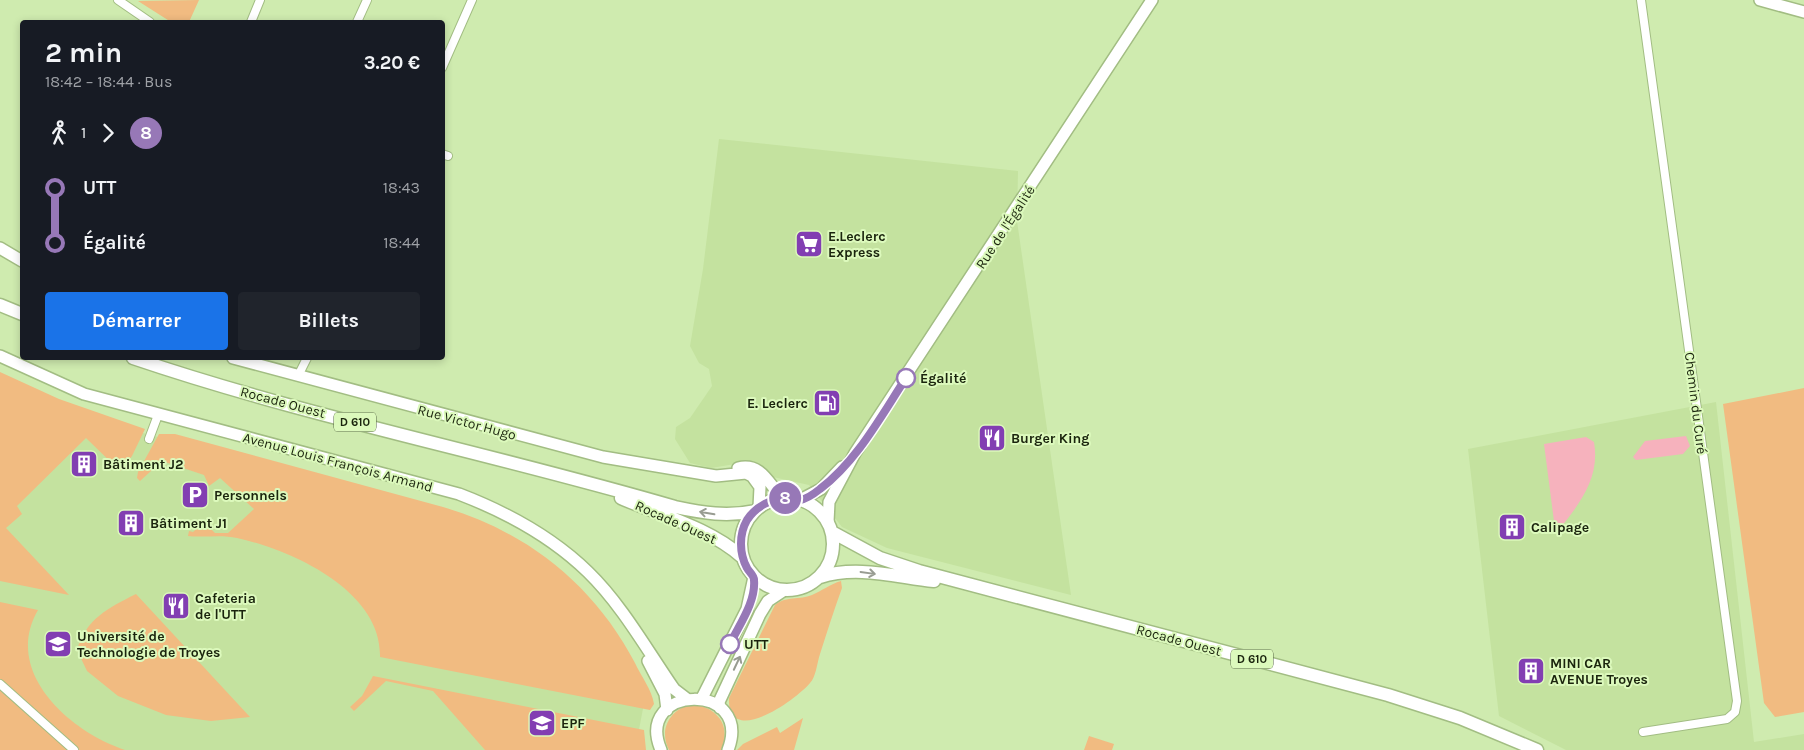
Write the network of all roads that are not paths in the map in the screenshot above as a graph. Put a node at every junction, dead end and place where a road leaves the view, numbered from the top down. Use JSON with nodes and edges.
{"nodes":[{"id":1,"x":118,"y":0,"type":"edge"},
{"id":2,"x":260,"y":0,"type":"edge"},
{"id":3,"x":367,"y":0,"type":"edge"},
{"id":4,"x":472,"y":0,"type":"edge"},
{"id":5,"x":1152,"y":0,"type":"edge"},
{"id":6,"x":1641,"y":0,"type":"edge"},
{"id":7,"x":1760,"y":0,"type":"edge"},
{"id":8,"x":1804,"y":12,"type":"edge"},
{"id":9,"x":147,"y":20,"type":"edge"},
{"id":10,"x":251,"y":20,"type":"edge"},
{"id":11,"x":358,"y":20,"type":"edge"},
{"id":12,"x":445,"y":61,"type":"edge"},
{"id":13,"x":0,"y":248,"type":"edge"},
{"id":14,"x":20,"y":260,"type":"edge"},
{"id":15,"x":0,"y":304,"type":"edge"},
{"id":16,"x":20,"y":313,"type":"edge"},
{"id":17,"x":0,"y":356,"type":"edge"},
{"id":18,"x":139,"y":360,"type":"edge"},
{"id":19,"x":240,"y":360,"type":"edge"},
{"id":20,"x":305,"y":360,"type":"edge"},
{"id":21,"x":298,"y":376,"type":"junction"},
{"id":22,"x":158,"y":415,"type":"junction"},
{"id":23,"x":149,"y":438,"type":"dead end"},
{"id":24,"x":855,"y":453,"type":"junction"},
{"id":25,"x":704,"y":474,"type":"junction"},
{"id":26,"x":579,"y":481,"type":"junction"},
{"id":27,"x":782,"y":498,"type":"junction"},
{"id":28,"x":800,"y":500,"type":"junction"},
{"id":29,"x":757,"y":509,"type":"junction"},
{"id":30,"x":830,"y":527,"type":"junction"},
{"id":31,"x":742,"y":557,"type":"junction"},
{"id":32,"x":754,"y":577,"type":"junction"},
{"id":33,"x":820,"y":577,"type":"junction"},
{"id":34,"x":961,"y":584,"type":"junction"},
{"id":35,"x":783,"y":591,"type":"junction"},
{"id":36,"x":628,"y":622,"type":"junction"},
{"id":37,"x":0,"y":684,"type":"edge"},
{"id":38,"x":702,"y":698,"type":"junction"},
{"id":39,"x":687,"y":699,"type":"junction"},
{"id":40,"x":720,"y":708,"type":"junction"},
{"id":41,"x":667,"y":710,"type":"junction"},
{"id":42,"x":1644,"y":732,"type":"dead end"},
{"id":43,"x":74,"y":750,"type":"edge"},
{"id":44,"x":661,"y":750,"type":"edge"},
{"id":45,"x":728,"y":750,"type":"edge"},
{"id":46,"x":1537,"y":750,"type":"edge"}],
"edges":[{"from":1,"to":9,"type":"street"},
{"from":2,"to":10,"type":"street"},
{"from":3,"to":11,"type":"street"},
{"from":4,"to":12,"type":"street"},
{"from":5,"to":24,"type":"street","name":"Rue de l'Égalité"},
{"from":6,"to":42,"type":"street","name":"Chemin du Curé"},
{"from":7,"to":8,"type":"street"},
{"from":13,"to":14,"type":"street"},
{"from":15,"to":16,"type":"main road"},
{"from":17,"to":22,"type":"street","name":"Avenue Louis François Armand"},
{"from":18,"to":26,"type":"main road","name":"Rocade Ouest","number":"D 610"},
{"from":19,"to":21,"type":"street","name":"Rue Victor Hugo"},
{"from":20,"to":21,"type":"street"},
{"from":21,"to":25,"type":"street","name":"Rue Victor Hugo"},
{"from":22,"to":23,"type":"street"},
{"from":22,"to":36,"type":"street","name":"Avenue Louis François Armand"},
{"from":24,"to":28,"type":"street"},
{"from":24,"to":30,"type":"street"},
{"from":25,"to":27,"type":"street","name":"Rue Victor Hugo"},
{"from":25,"to":29,"type":"street","name":"Rue Victor Hugo"},
{"from":29,"to":26,"type":"main road","name":"Rocade Ouest","number":"D 610","one_way":true},
{"from":26,"to":31,"type":"main road","name":"Rocade Ouest","number":"D 610"},
{"from":27,"to":28,"type":"main road"},
{"from":27,"to":29,"type":"main road"},
{"from":28,"to":30,"type":"main road"},
{"from":29,"to":31,"type":"main road"},
{"from":30,"to":33,"type":"main road"},
{"from":30,"to":34,"type":"main road","name":"Rocade Ouest","number":"D 610"},
{"from":31,"to":32,"type":"main road"},
{"from":32,"to":35,"type":"main road"},
{"from":32,"to":38,"type":"street"},
{"from":33,"to":34,"type":"main road","name":"Rocade Ouest","number":"D 610","one_way":true},
{"from":33,"to":35,"type":"main road"},
{"from":34,"to":46,"type":"main road","name":"Rocade Ouest","number":"D 610"},
{"from":40,"to":35,"type":"street","one_way":true},
{"from":36,"to":39,"type":"street","name":"Avenue Louis François Armand"},
{"from":36,"to":41,"type":"street","name":"Avenue Louis François Armand"},
{"from":37,"to":43,"type":"street"},
{"from":38,"to":39,"type":"street"},
{"from":38,"to":40,"type":"street"},
{"from":39,"to":41,"type":"street"},
{"from":40,"to":45,"type":"street"},
{"from":41,"to":44,"type":"street"}]}
